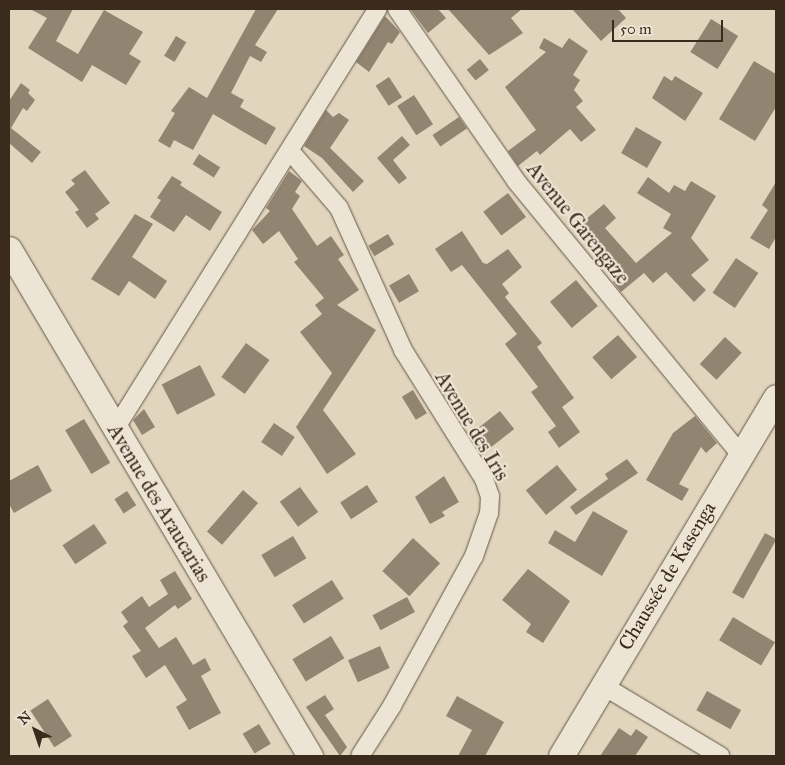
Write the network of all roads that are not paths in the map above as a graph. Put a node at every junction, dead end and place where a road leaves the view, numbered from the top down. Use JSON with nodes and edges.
{"nodes":[{"id":1,"x":377,"y":9,"type":"edge"},
{"id":2,"x":398,"y":9,"type":"edge"},
{"id":3,"x":290,"y":151,"type":"junction"},
{"id":4,"x":9,"y":249,"type":"edge"},
{"id":5,"x":776,"y":397,"type":"edge"},
{"id":6,"x":115,"y":429,"type":"junction"},
{"id":7,"x":740,"y":454,"type":"junction"},
{"id":8,"x":602,"y":685,"type":"junction"},
{"id":9,"x":310,"y":756,"type":"edge"},
{"id":10,"x":360,"y":756,"type":"edge"},
{"id":11,"x":561,"y":756,"type":"edge"},
{"id":12,"x":720,"y":756,"type":"edge"}],
"edges":[{"from":1,"to":3,"type":"street"},
{"from":2,"to":7,"type":"street","name":"Avenue Garengaze"},
{"from":3,"to":6,"type":"street"},
{"from":3,"to":10,"type":"street","name":"Avenue des Iris"},
{"from":4,"to":6,"type":"street","name":"Avenue des Araucarias"},
{"from":5,"to":7,"type":"street","name":"Chaussée de Kasenga"},
{"from":6,"to":9,"type":"street","name":"Avenue des Araucarias"},
{"from":7,"to":8,"type":"street","name":"Chaussée de Kasenga"},
{"from":8,"to":11,"type":"street","name":"Chaussée de Kasenga"},
{"from":8,"to":12,"type":"street"}]}
